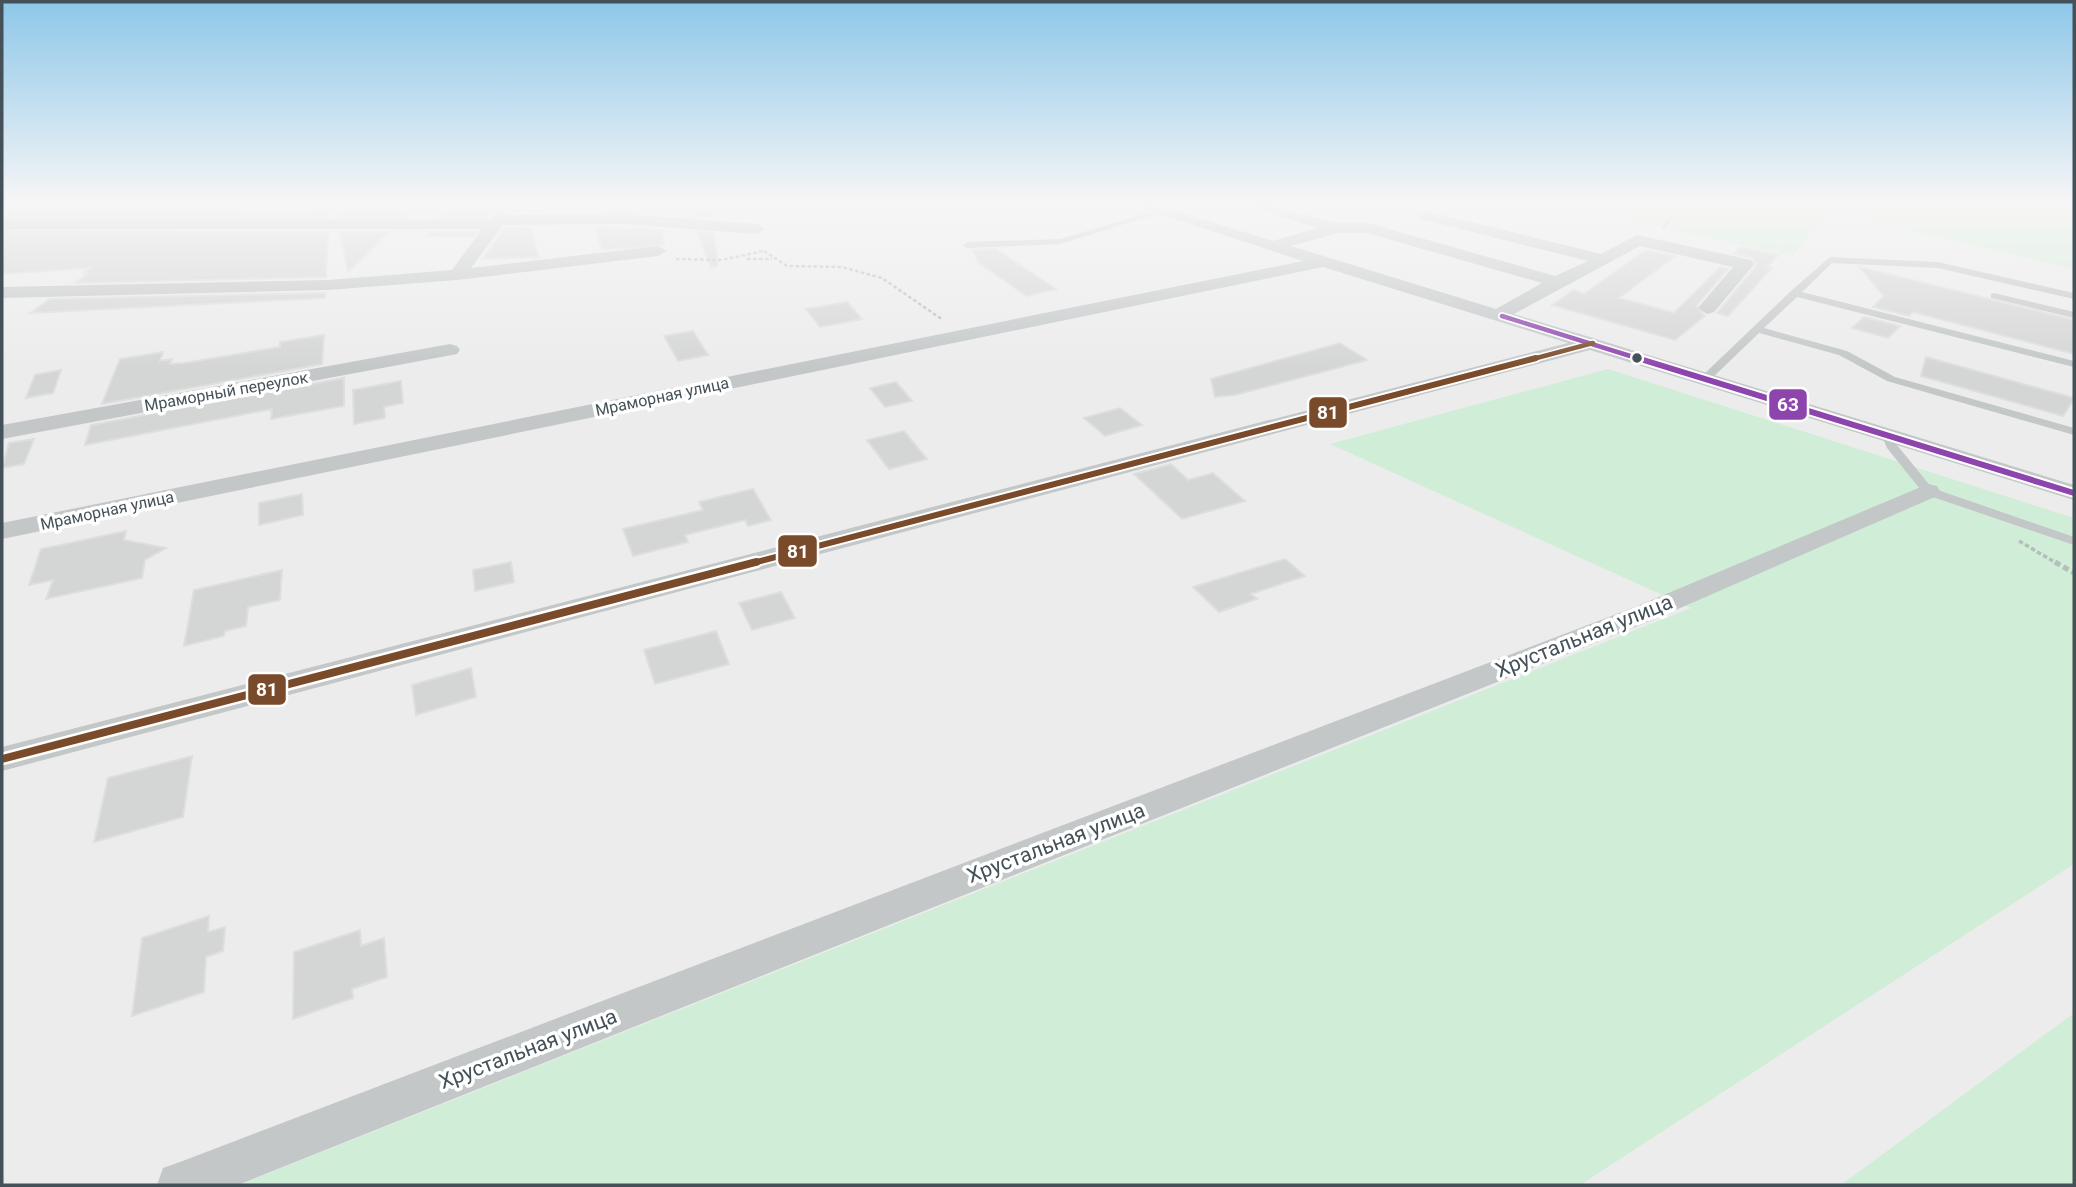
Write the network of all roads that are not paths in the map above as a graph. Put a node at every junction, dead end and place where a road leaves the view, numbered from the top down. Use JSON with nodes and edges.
{"nodes":[{"id":1,"x":468,"y":259,"type":"edge"},
{"id":2,"x":588,"y":259,"type":"edge"},
{"id":3,"x":1315,"y":259,"type":"edge"},
{"id":4,"x":1478,"y":259,"type":"edge"},
{"id":5,"x":1724,"y":259,"type":"edge"},
{"id":6,"x":1604,"y":260,"type":"edge"},
{"id":7,"x":1323,"y":262,"type":"junction"},
{"id":8,"x":457,"y":275,"type":"junction"},
{"id":9,"x":1557,"y":282,"type":"junction"},
{"id":10,"x":2,"y":293,"type":"edge"},
{"id":11,"x":1794,"y":293,"type":"junction"},
{"id":12,"x":1994,"y":296,"type":"dead end"},
{"id":13,"x":2074,"y":296,"type":"edge"},
{"id":14,"x":1707,"y":308,"type":"dead end"},
{"id":15,"x":2074,"y":315,"type":"edge"},
{"id":16,"x":1499,"y":316,"type":"junction"},
{"id":17,"x":1756,"y":329,"type":"junction"},
{"id":18,"x":1593,"y":344,"type":"junction"},
{"id":19,"x":450,"y":350,"type":"dead end"},
{"id":20,"x":2074,"y":364,"type":"edge"},
{"id":21,"x":1706,"y":378,"type":"junction"},
{"id":22,"x":2,"y":432,"type":"edge"},
{"id":23,"x":2074,"y":432,"type":"edge"},
{"id":24,"x":1887,"y":434,"type":"junction"},
{"id":25,"x":1928,"y":491,"type":"junction"},
{"id":26,"x":2074,"y":493,"type":"edge"},
{"id":27,"x":2,"y":531,"type":"edge"},
{"id":28,"x":2074,"y":541,"type":"edge"},
{"id":29,"x":2,"y":759,"type":"edge"},
{"id":30,"x":180,"y":1185,"type":"edge"}],
"edges":[{"from":1,"to":8,"type":"street"},
{"from":2,"to":8,"type":"street"},
{"from":3,"to":7,"type":"street"},
{"from":4,"to":9,"type":"street"},
{"from":5,"to":14,"type":"street"},
{"from":6,"to":9,"type":"street"},
{"from":7,"to":16,"type":"street"},
{"from":7,"to":27,"type":"street","name":"Мраморная улица"},
{"from":8,"to":10,"type":"street"},
{"from":9,"to":16,"type":"street"},
{"from":11,"to":13,"type":"lane"},
{"from":11,"to":17,"type":"lane"},
{"from":11,"to":20,"type":"lane"},
{"from":12,"to":15,"type":"lane"},
{"from":16,"to":18,"type":"street"},
{"from":17,"to":21,"type":"lane"},
{"from":17,"to":23,"type":"lane"},
{"from":18,"to":21,"type":"street"},
{"from":18,"to":29,"type":"street"},
{"from":19,"to":22,"type":"street","name":"Мраморный переулок"},
{"from":21,"to":24,"type":"street"},
{"from":24,"to":25,"type":"lane"},
{"from":24,"to":26,"type":"street"},
{"from":25,"to":28,"type":"lane"},
{"from":25,"to":30,"type":"street","name":"Хрустальная улица"}]}
